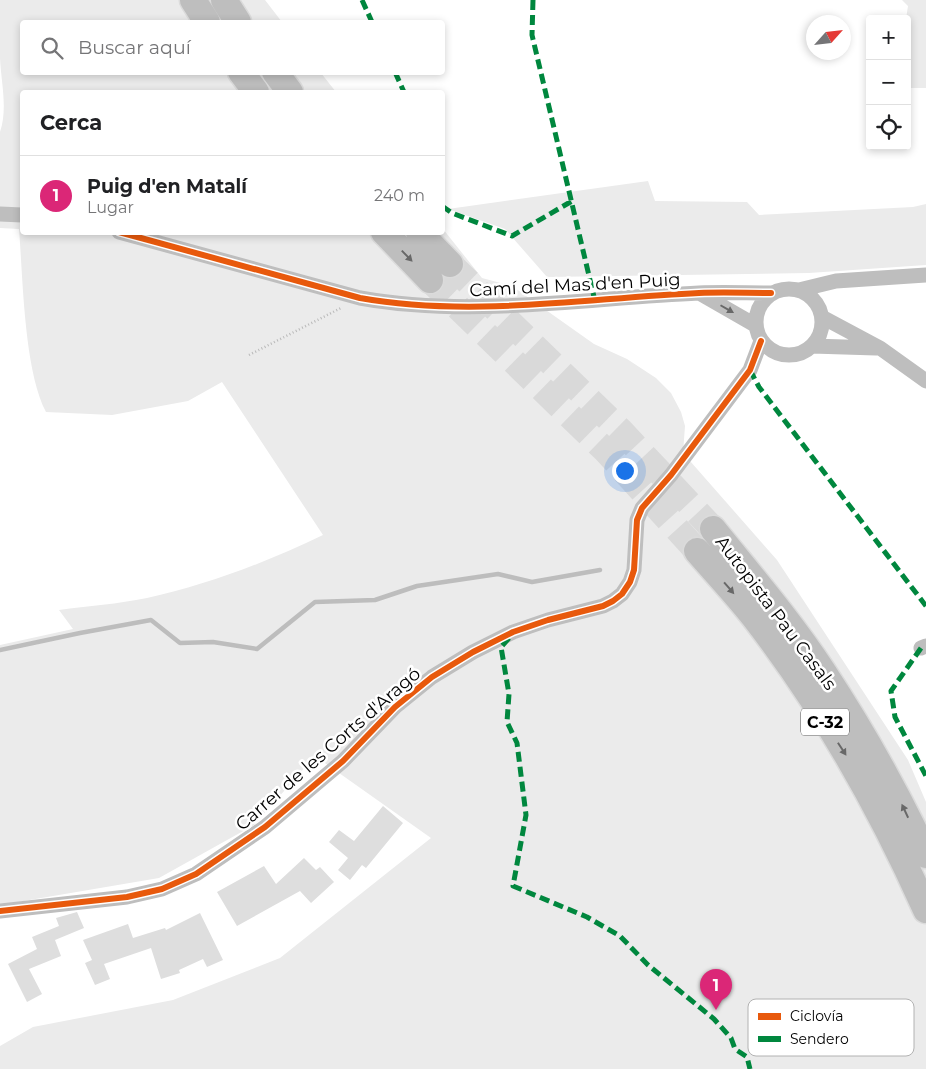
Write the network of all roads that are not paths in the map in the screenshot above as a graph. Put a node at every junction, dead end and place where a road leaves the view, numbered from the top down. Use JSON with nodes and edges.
{"nodes":[{"id":1,"x":224,"y":0,"type":"edge"},
{"id":2,"x":237,"y":20,"type":"edge"},
{"id":3,"x":243,"y":75,"type":"edge"},
{"id":4,"x":277,"y":75,"type":"edge"},
{"id":5,"x":254,"y":90,"type":"edge"},
{"id":6,"x":288,"y":90,"type":"edge"},
{"id":7,"x":0,"y":214,"type":"edge"},
{"id":8,"x":20,"y":215,"type":"edge"},
{"id":9,"x":131,"y":235,"type":"edge"},
{"id":10,"x":387,"y":235,"type":"edge"},
{"id":11,"x":422,"y":235,"type":"edge"},
{"id":12,"x":450,"y":264,"type":"tunnel mouth"},
{"id":13,"x":926,"y":275,"type":"edge"},
{"id":14,"x":430,"y":280,"type":"tunnel mouth"},
{"id":15,"x":836,"y":281,"type":"junction"},
{"id":16,"x":798,"y":290,"type":"junction"},
{"id":17,"x":700,"y":293,"type":"junction"},
{"id":18,"x":771,"y":293,"type":"junction"},
{"id":19,"x":819,"y":310,"type":"junction"},
{"id":20,"x":755,"y":325,"type":"junction"},
{"id":21,"x":761,"y":341,"type":"junction"},
{"id":22,"x":812,"y":346,"type":"junction"},
{"id":23,"x":880,"y":348,"type":"junction"},
{"id":24,"x":778,"y":354,"type":"junction"},
{"id":25,"x":750,"y":370,"type":"junction"},
{"id":26,"x":926,"y":381,"type":"edge"},
{"id":27,"x":713,"y":528,"type":"tunnel mouth"},
{"id":28,"x":697,"y":551,"type":"tunnel mouth"},
{"id":29,"x":926,"y":855,"type":"edge"},
{"id":30,"x":926,"y":910,"type":"edge"},
{"id":31,"x":0,"y":911,"type":"edge"}],
"edges":[{"from":1,"to":2,"type":"highway"},
{"from":3,"to":5,"type":"highway"},
{"from":4,"to":6,"type":"highway"},
{"from":7,"to":8,"type":"street"},
{"from":9,"to":17,"type":"street","name":"Camí del Mas d'en Puig"},
{"from":10,"to":14,"type":"highway","one_way":true},
{"from":11,"to":12,"type":"highway"},
{"from":13,"to":15,"type":"street"},
{"from":15,"to":16,"type":"street"},
{"from":15,"to":19,"type":"street"},
{"from":16,"to":18,"type":"street"},
{"from":16,"to":19,"type":"street"},
{"from":17,"to":18,"type":"street","name":"Camí del Mas d'en Puig"},
{"from":17,"to":20,"type":"street","name":"Camí del Mas d'en Puig","one_way":true},
{"from":18,"to":20,"type":"street"},
{"from":19,"to":22,"type":"street"},
{"from":19,"to":23,"type":"street"},
{"from":20,"to":21,"type":"street"},
{"from":21,"to":24,"type":"street"},
{"from":21,"to":25,"type":"street"},
{"from":22,"to":23,"type":"street"},
{"from":22,"to":24,"type":"street"},
{"from":23,"to":26,"type":"street"},
{"from":24,"to":25,"type":"street"},
{"from":25,"to":31,"type":"street","name":"Carrer de les Corts d'Aragó"},
{"from":29,"to":27,"type":"highway","name":"Autopista Pau Casals","number":"C-32","one_way":true},
{"from":28,"to":30,"type":"highway","name":"Autopista Pau Casals","number":"C-32","one_way":true}]}
